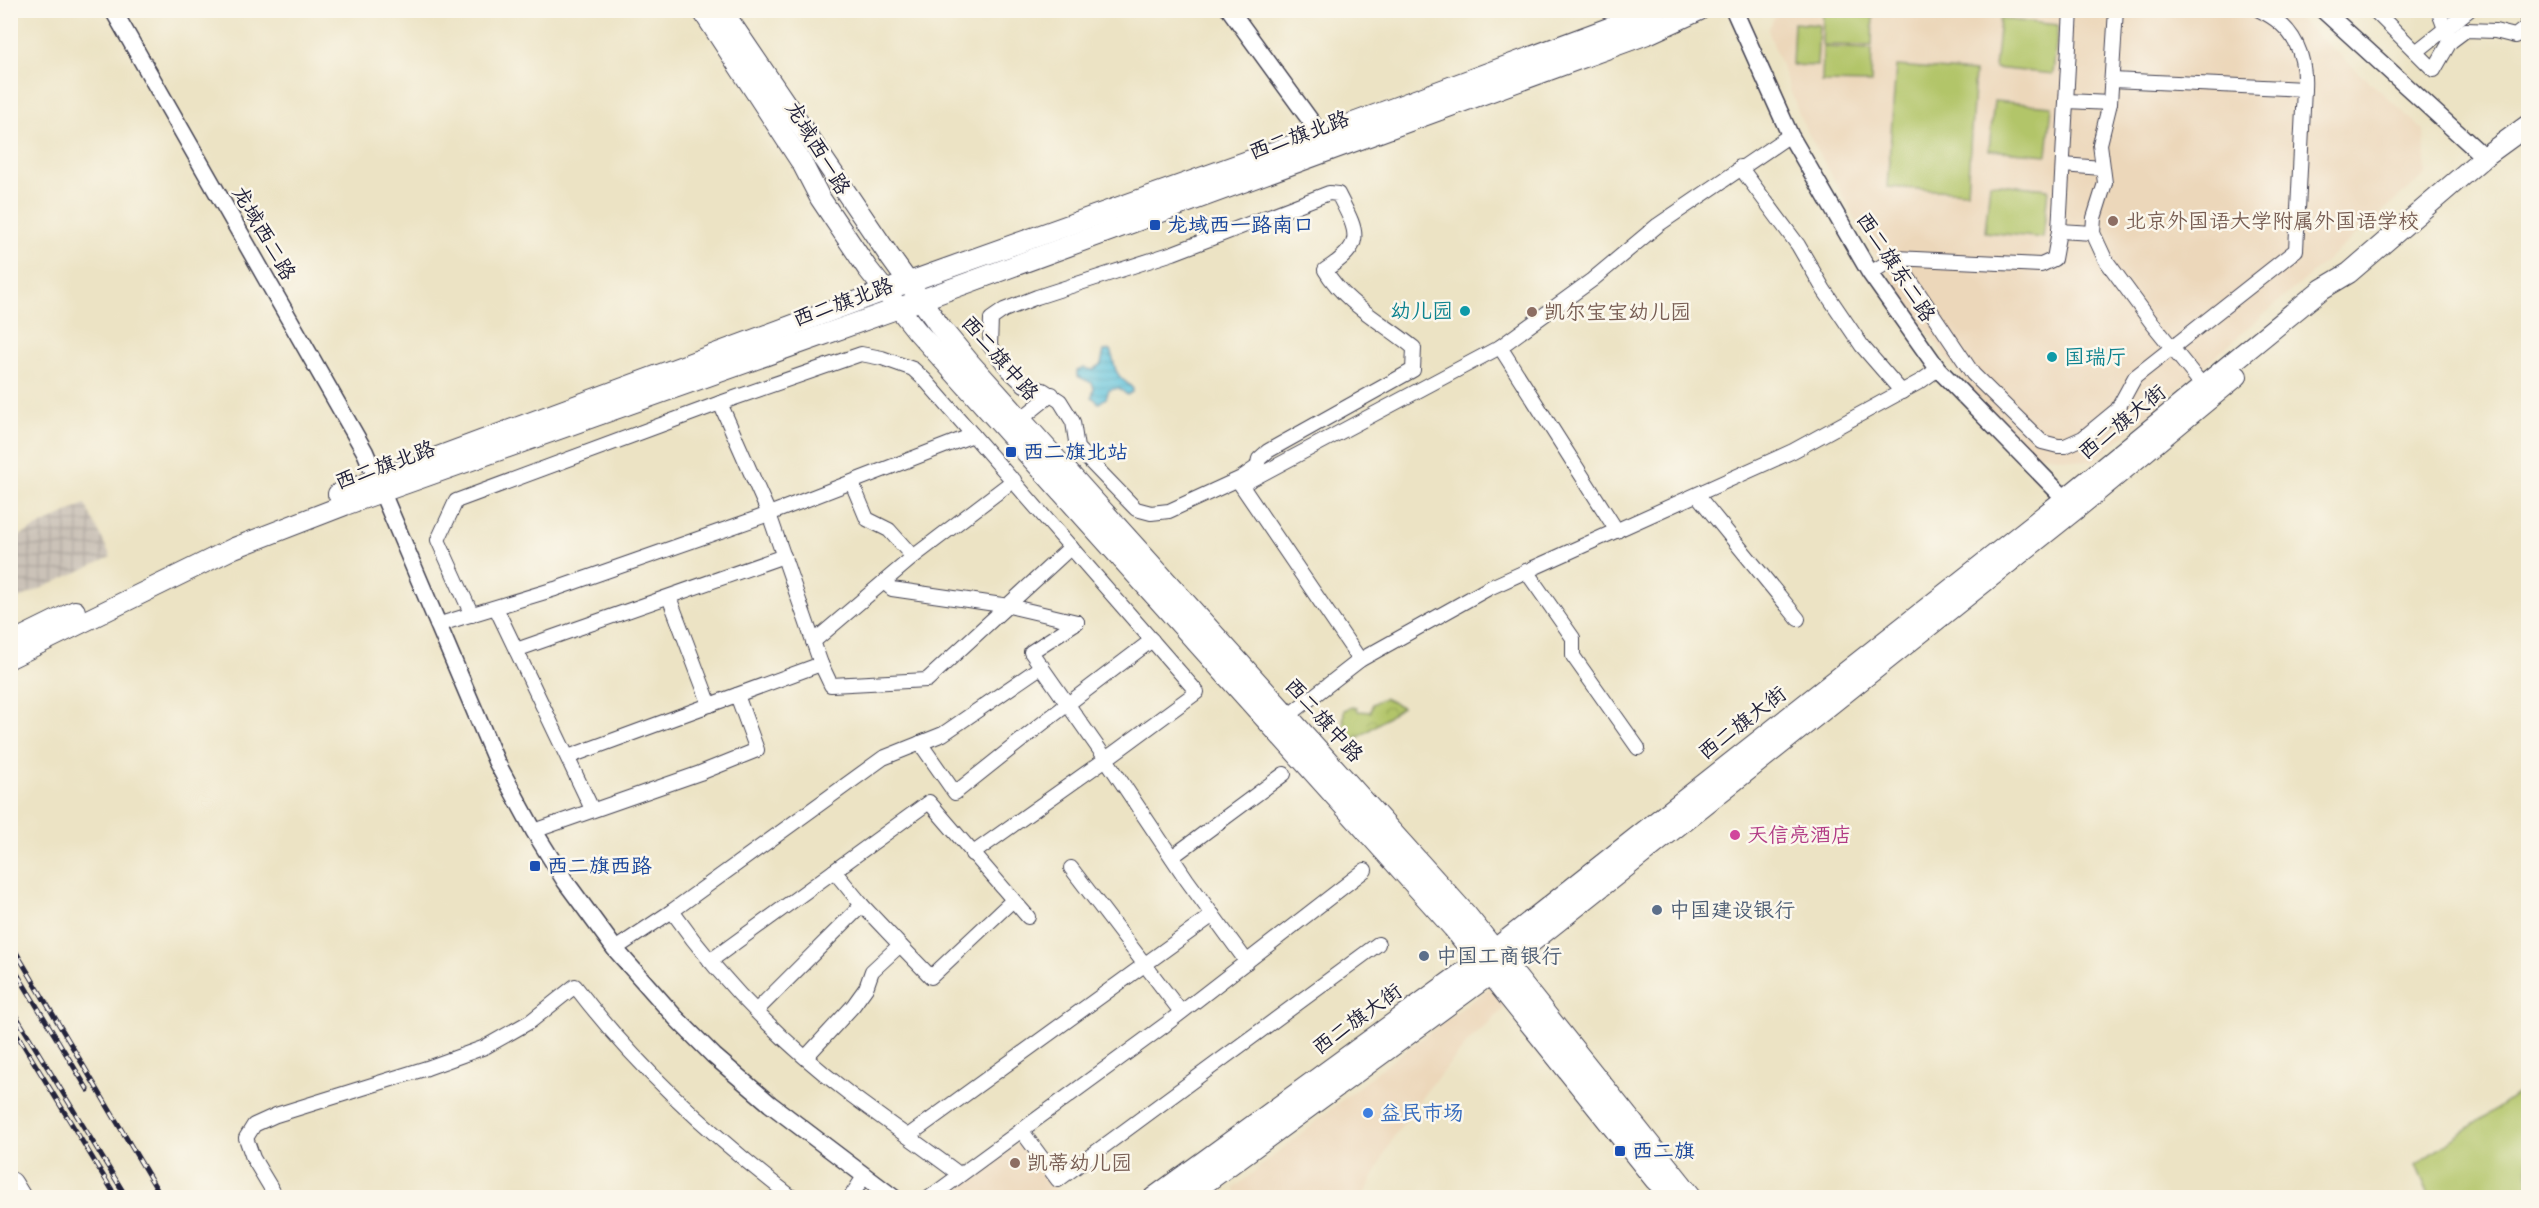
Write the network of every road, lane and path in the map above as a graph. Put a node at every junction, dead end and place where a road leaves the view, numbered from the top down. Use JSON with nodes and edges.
{"nodes":[{"id":1,"x":112,"y":10,"type":"edge"},
{"id":2,"x":702,"y":10,"type":"edge"},
{"id":3,"x":722,"y":10,"type":"edge"},
{"id":4,"x":1230,"y":10,"type":"edge"},
{"id":5,"x":1657,"y":10,"type":"edge"},
{"id":6,"x":1700,"y":10,"type":"edge"},
{"id":7,"x":1734,"y":10,"type":"edge"},
{"id":8,"x":2071,"y":10,"type":"edge"},
{"id":9,"x":2116,"y":10,"type":"edge"},
{"id":10,"x":2259,"y":10,"type":"edge"},
{"id":11,"x":2323,"y":10,"type":"edge"},
{"id":12,"x":2374,"y":10,"type":"edge"},
{"id":13,"x":2438,"y":10,"type":"edge"},
{"id":14,"x":2469,"y":10,"type":"edge"},
{"id":15,"x":2526,"y":10,"type":"edge"},
{"id":16,"x":2445,"y":28,"type":"junction"},
{"id":17,"x":2450,"y":42,"type":"junction"},
{"id":18,"x":2416,"y":52,"type":"junction"},
{"id":19,"x":2112,"y":80,"type":"junction"},
{"id":20,"x":2304,"y":89,"type":"junction"},
{"id":21,"x":2067,"y":101,"type":"junction"},
{"id":22,"x":2110,"y":104,"type":"junction"},
{"id":23,"x":2529,"y":125,"type":"edge"},
{"id":24,"x":1321,"y":135,"type":"junction"},
{"id":25,"x":1790,"y":135,"type":"junction"},
{"id":26,"x":2484,"y":157,"type":"junction"},
{"id":27,"x":2063,"y":165,"type":"junction"},
{"id":28,"x":1740,"y":167,"type":"junction"},
{"id":29,"x":2102,"y":168,"type":"junction"},
{"id":30,"x":2059,"y":231,"type":"junction"},
{"id":31,"x":2093,"y":233,"type":"junction"},
{"id":32,"x":1895,"y":258,"type":"junction"},
{"id":33,"x":1870,"y":273,"type":"junction"},
{"id":34,"x":2349,"y":273,"type":"junction"},
{"id":35,"x":909,"y":282,"type":"junction"},
{"id":36,"x":884,"y":291,"type":"junction"},
{"id":37,"x":921,"y":299,"type":"junction"},
{"id":38,"x":899,"y":308,"type":"junction"},
{"id":39,"x":1500,"y":347,"type":"junction"},
{"id":40,"x":2172,"y":349,"type":"junction"},
{"id":41,"x":1938,"y":369,"type":"junction"},
{"id":42,"x":2203,"y":386,"type":"junction"},
{"id":43,"x":1902,"y":392,"type":"junction"},
{"id":44,"x":1052,"y":394,"type":"junction"},
{"id":45,"x":720,"y":403,"type":"junction"},
{"id":46,"x":1021,"y":419,"type":"junction"},
{"id":47,"x":973,"y":435,"type":"junction"},
{"id":48,"x":1014,"y":480,"type":"junction"},
{"id":49,"x":852,"y":483,"type":"junction"},
{"id":50,"x":379,"y":485,"type":"junction"},
{"id":51,"x":1697,"y":495,"type":"junction"},
{"id":52,"x":2070,"y":505,"type":"junction"},
{"id":53,"x":769,"y":514,"type":"junction"},
{"id":54,"x":1617,"y":531,"type":"junction"},
{"id":55,"x":1071,"y":547,"type":"junction"},
{"id":56,"x":784,"y":556,"type":"junction"},
{"id":57,"x":913,"y":557,"type":"junction"},
{"id":58,"x":1526,"y":571,"type":"junction"},
{"id":59,"x":884,"y":582,"type":"junction"},
{"id":60,"x":669,"y":597,"type":"junction"},
{"id":61,"x":1009,"y":606,"type":"junction"},
{"id":62,"x":496,"y":608,"type":"junction"},
{"id":63,"x":472,"y":615,"type":"junction"},
{"id":64,"x":1798,"y":619,"type":"dead end"},
{"id":65,"x":437,"y":625,"type":"junction"},
{"id":66,"x":1152,"y":640,"type":"junction"},
{"id":67,"x":813,"y":642,"type":"junction"},
{"id":68,"x":10,"y":643,"type":"edge"},
{"id":69,"x":516,"y":650,"type":"junction"},
{"id":70,"x":10,"y":658,"type":"edge"},
{"id":71,"x":1360,"y":660,"type":"junction"},
{"id":72,"x":821,"y":664,"type":"junction"},
{"id":73,"x":1042,"y":666,"type":"junction"},
{"id":74,"x":737,"y":695,"type":"junction"},
{"id":75,"x":1068,"y":704,"type":"junction"},
{"id":76,"x":710,"y":705,"type":"junction"},
{"id":77,"x":1288,"y":716,"type":"junction"},
{"id":78,"x":920,"y":743,"type":"junction"},
{"id":79,"x":1638,"y":748,"type":"dead end"},
{"id":80,"x":568,"y":757,"type":"junction"},
{"id":81,"x":1106,"y":759,"type":"junction"},
{"id":82,"x":1284,"y":774,"type":"dead end"},
{"id":83,"x":592,"y":809,"type":"junction"},
{"id":84,"x":534,"y":831,"type":"junction"},
{"id":85,"x":972,"y":854,"type":"junction"},
{"id":86,"x":1172,"y":857,"type":"junction"},
{"id":87,"x":1071,"y":868,"type":"dead end"},
{"id":88,"x":1365,"y":870,"type":"dead end"},
{"id":89,"x":834,"y":871,"type":"junction"},
{"id":90,"x":1013,"y":900,"type":"junction"},
{"id":91,"x":862,"y":905,"type":"junction"},
{"id":92,"x":672,"y":911,"type":"junction"},
{"id":93,"x":1213,"y":915,"type":"junction"},
{"id":94,"x":1028,"y":917,"type":"dead end"},
{"id":95,"x":1378,"y":944,"type":"dead end"},
{"id":96,"x":900,"y":945,"type":"junction"},
{"id":97,"x":615,"y":949,"type":"junction"},
{"id":98,"x":710,"y":961,"type":"junction"},
{"id":99,"x":1493,"y":961,"type":"junction"},
{"id":100,"x":1247,"y":962,"type":"junction"},
{"id":101,"x":1145,"y":964,"type":"junction"},
{"id":102,"x":756,"y":1011,"type":"junction"},
{"id":103,"x":1181,"y":1012,"type":"junction"},
{"id":104,"x":806,"y":1057,"type":"junction"},
{"id":105,"x":1021,"y":1130,"type":"junction"},
{"id":106,"x":908,"y":1136,"type":"junction"},
{"id":107,"x":959,"y":1174,"type":"junction"},
{"id":108,"x":866,"y":1175,"type":"junction"},
{"id":109,"x":10,"y":1185,"type":"edge"},
{"id":110,"x":1684,"y":1196,"type":"edge"},
{"id":111,"x":18,"y":1197,"type":"edge"},
{"id":112,"x":277,"y":1197,"type":"edge"},
{"id":113,"x":793,"y":1197,"type":"edge"},
{"id":114,"x":850,"y":1197,"type":"edge"},
{"id":115,"x":894,"y":1197,"type":"edge"},
{"id":116,"x":929,"y":1197,"type":"edge"},
{"id":117,"x":1153,"y":1197,"type":"edge"},
{"id":118,"x":1185,"y":1197,"type":"edge"}],
"edges":[{"from":1,"to":50,"type":"street","name":"龙域西二路"},
{"from":2,"to":36,"type":"main road","name":"龙域西一路"},
{"from":3,"to":35,"type":"main road","name":"龙域西一路"},
{"from":4,"to":24,"type":"street"},
{"from":5,"to":24,"type":"main road","name":"西二旗北路"},
{"from":6,"to":37,"type":"main road","name":"西二旗北路"},
{"from":7,"to":25,"type":"street","name":"西二旗东二路"},
{"from":8,"to":21,"type":"street"},
{"from":9,"to":19,"type":"street"},
{"from":10,"to":20,"type":"street"},
{"from":11,"to":26,"type":"street"},
{"from":12,"to":18,"type":"street"},
{"from":13,"to":16,"type":"street"},
{"from":14,"to":16,"type":"street"},
{"from":15,"to":17,"type":"street"},
{"from":16,"to":17,"type":"street"},
{"from":16,"to":18,"type":"street"},
{"from":17,"to":18,"type":"street"},
{"from":19,"to":20,"type":"street"},
{"from":19,"to":22,"type":"street"},
{"from":20,"to":40,"type":"street"},
{"from":21,"to":22,"type":"street"},
{"from":21,"to":27,"type":"street"},
{"from":22,"to":29,"type":"street"},
{"from":23,"to":26,"type":"main road","name":"西二旗大街"},
{"from":24,"to":35,"type":"main road","name":"西二旗北路"},
{"from":25,"to":28,"type":"street"},
{"from":25,"to":33,"type":"street","name":"西二旗东二路"},
{"from":26,"to":34,"type":"main road","name":"西二旗大街"},
{"from":27,"to":29,"type":"street"},
{"from":27,"to":30,"type":"street"},
{"from":28,"to":39,"type":"street"},
{"from":28,"to":43,"type":"street"},
{"from":29,"to":31,"type":"street"},
{"from":30,"to":31,"type":"street"},
{"from":30,"to":32,"type":"street"},
{"from":31,"to":40,"type":"street"},
{"from":32,"to":33,"type":"street"},
{"from":32,"to":40,"type":"street"},
{"from":33,"to":41,"type":"street","name":"西二旗东二路"},
{"from":34,"to":42,"type":"main road","name":"西二旗大街"},
{"from":34,"to":52,"type":"main road","name":"西二旗大街"},
{"from":35,"to":36,"type":"main road","name":"西二旗北路"},
{"from":35,"to":37,"type":"main road","name":"西二旗中路"},
{"from":36,"to":38,"type":"main road","name":"龙域西一路"},
{"from":36,"to":50,"type":"main road","name":"西二旗北路"},
{"from":37,"to":38,"type":"main road","name":"西二旗北路"},
{"from":37,"to":46,"type":"main road","name":"西二旗中路"},
{"from":38,"to":50,"type":"main road","name":"西二旗北路"},
{"from":38,"to":99,"type":"main road","name":"西二旗中路"},
{"from":39,"to":54,"type":"street"},
{"from":39,"to":71,"type":"street"},
{"from":40,"to":42,"type":"street"},
{"from":41,"to":43,"type":"street"},
{"from":41,"to":52,"type":"street","name":"西二旗东二路"},
{"from":42,"to":52,"type":"main road","name":"西二旗大街"},
{"from":43,"to":51,"type":"street"},
{"from":44,"to":44,"type":"street"},
{"from":44,"to":46,"type":"street"},
{"from":45,"to":47,"type":"street"},
{"from":45,"to":53,"type":"street"},
{"from":45,"to":63,"type":"street"},
{"from":46,"to":77,"type":"main road","name":"西二旗中路"},
{"from":47,"to":48,"type":"street"},
{"from":47,"to":49,"type":"street"},
{"from":48,"to":55,"type":"street"},
{"from":48,"to":57,"type":"street"},
{"from":49,"to":53,"type":"street"},
{"from":49,"to":57,"type":"street"},
{"from":50,"to":65,"type":"street"},
{"from":50,"to":68,"type":"main road","name":"西二旗北路"},
{"from":50,"to":70,"type":"main road","name":"西二旗北路"},
{"from":51,"to":54,"type":"street"},
{"from":51,"to":64,"type":"street"},
{"from":52,"to":99,"type":"main road","name":"西二旗大街"},
{"from":53,"to":56,"type":"street"},
{"from":53,"to":62,"type":"street"},
{"from":54,"to":58,"type":"street"},
{"from":55,"to":61,"type":"street"},
{"from":55,"to":66,"type":"street"},
{"from":56,"to":60,"type":"street"},
{"from":56,"to":67,"type":"street"},
{"from":57,"to":59,"type":"street"},
{"from":58,"to":71,"type":"street"},
{"from":58,"to":79,"type":"street"},
{"from":59,"to":61,"type":"street"},
{"from":59,"to":67,"type":"street"},
{"from":60,"to":69,"type":"street"},
{"from":60,"to":76,"type":"street"},
{"from":61,"to":72,"type":"street"},
{"from":61,"to":73,"type":"street"},
{"from":62,"to":63,"type":"street"},
{"from":62,"to":69,"type":"street"},
{"from":63,"to":65,"type":"street"},
{"from":65,"to":84,"type":"street"},
{"from":66,"to":75,"type":"street"},
{"from":66,"to":81,"type":"street"},
{"from":67,"to":72,"type":"street"},
{"from":69,"to":80,"type":"street"},
{"from":71,"to":77,"type":"street"},
{"from":72,"to":74,"type":"street"},
{"from":73,"to":75,"type":"street"},
{"from":73,"to":78,"type":"street"},
{"from":74,"to":76,"type":"street"},
{"from":74,"to":83,"type":"street"},
{"from":75,"to":78,"type":"street"},
{"from":75,"to":81,"type":"street"},
{"from":76,"to":80,"type":"street"},
{"from":77,"to":99,"type":"main road","name":"西二旗中路"},
{"from":78,"to":92,"type":"street"},
{"from":80,"to":83,"type":"street"},
{"from":81,"to":85,"type":"street"},
{"from":81,"to":86,"type":"street"},
{"from":82,"to":86,"type":"street"},
{"from":83,"to":84,"type":"street"},
{"from":84,"to":97,"type":"street"},
{"from":85,"to":89,"type":"street"},
{"from":85,"to":90,"type":"street"},
{"from":86,"to":93,"type":"street"},
{"from":87,"to":101,"type":"street"},
{"from":88,"to":100,"type":"street"},
{"from":89,"to":91,"type":"street"},
{"from":89,"to":98,"type":"street"},
{"from":90,"to":94,"type":"street"},
{"from":90,"to":96,"type":"street"},
{"from":91,"to":96,"type":"street"},
{"from":91,"to":102,"type":"street"},
{"from":92,"to":97,"type":"street"},
{"from":92,"to":98,"type":"street"},
{"from":93,"to":100,"type":"street"},
{"from":93,"to":101,"type":"street"},
{"from":95,"to":105,"type":"street"},
{"from":96,"to":104,"type":"street"},
{"from":97,"to":108,"type":"street"},
{"from":98,"to":102,"type":"street"},
{"from":99,"to":110,"type":"main road","name":"西二旗中路"},
{"from":99,"to":117,"type":"main road","name":"西二旗大街"},
{"from":99,"to":118,"type":"main road","name":"西二旗大街"},
{"from":100,"to":103,"type":"street"},
{"from":101,"to":103,"type":"street"},
{"from":101,"to":106,"type":"street"},
{"from":102,"to":104,"type":"street"},
{"from":103,"to":105,"type":"street"},
{"from":104,"to":106,"type":"street"},
{"from":105,"to":107,"type":"street"},
{"from":106,"to":107,"type":"street"},
{"from":107,"to":116,"type":"street"},
{"from":108,"to":114,"type":"street"},
{"from":108,"to":115,"type":"street"},
{"from":109,"to":111,"type":"highway"},
{"from":112,"to":113,"type":"street"}]}
